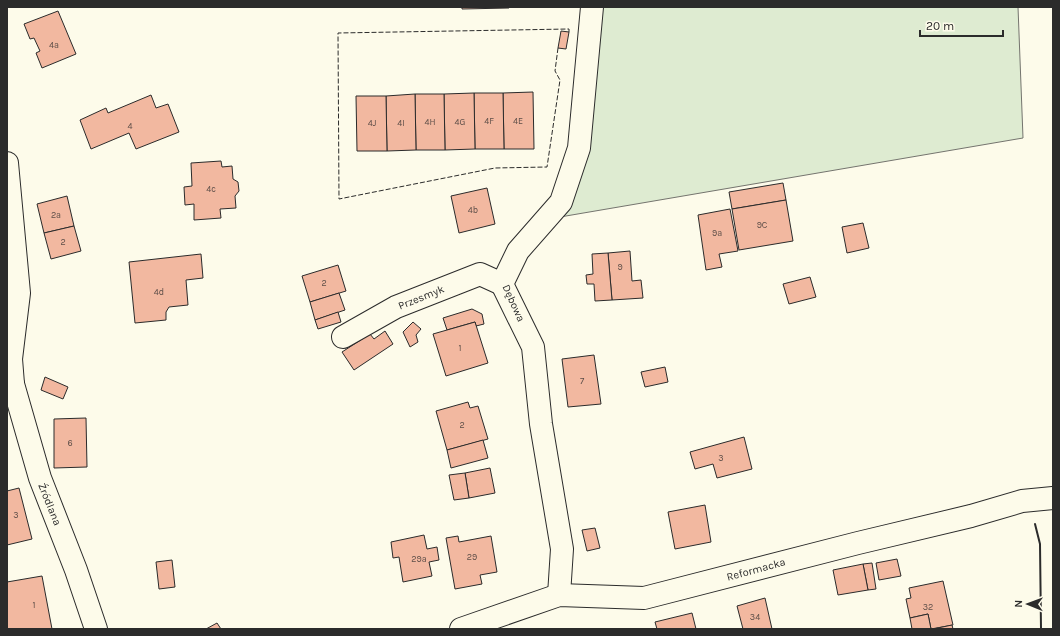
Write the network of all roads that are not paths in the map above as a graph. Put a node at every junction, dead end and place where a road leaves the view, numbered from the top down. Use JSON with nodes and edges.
{"nodes":[{"id":1,"x":592,"y":7,"type":"edge"},
{"id":2,"x":7,"y":163,"type":"edge"},
{"id":3,"x":502,"y":284,"type":"junction"},
{"id":4,"x":342,"y":337,"type":"dead end"},
{"id":5,"x":10,"y":382,"type":"edge"},
{"id":6,"x":1053,"y":498,"type":"edge"},
{"id":7,"x":559,"y":595,"type":"junction"},
{"id":8,"x":96,"y":629,"type":"edge"},
{"id":9,"x":461,"y":629,"type":"edge"}],
"edges":[{"from":1,"to":3,"type":"street","name":"Dębowa"},
{"from":2,"to":5,"type":"street","name":"Źródlana"},
{"from":3,"to":4,"type":"street","name":"Przesmyk"},
{"from":3,"to":7,"type":"street","name":"Dębowa"},
{"from":5,"to":8,"type":"street","name":"Źródlana"},
{"from":6,"to":7,"type":"street","name":"Reformacka"},
{"from":7,"to":9,"type":"street","name":"Reformacka"}]}
